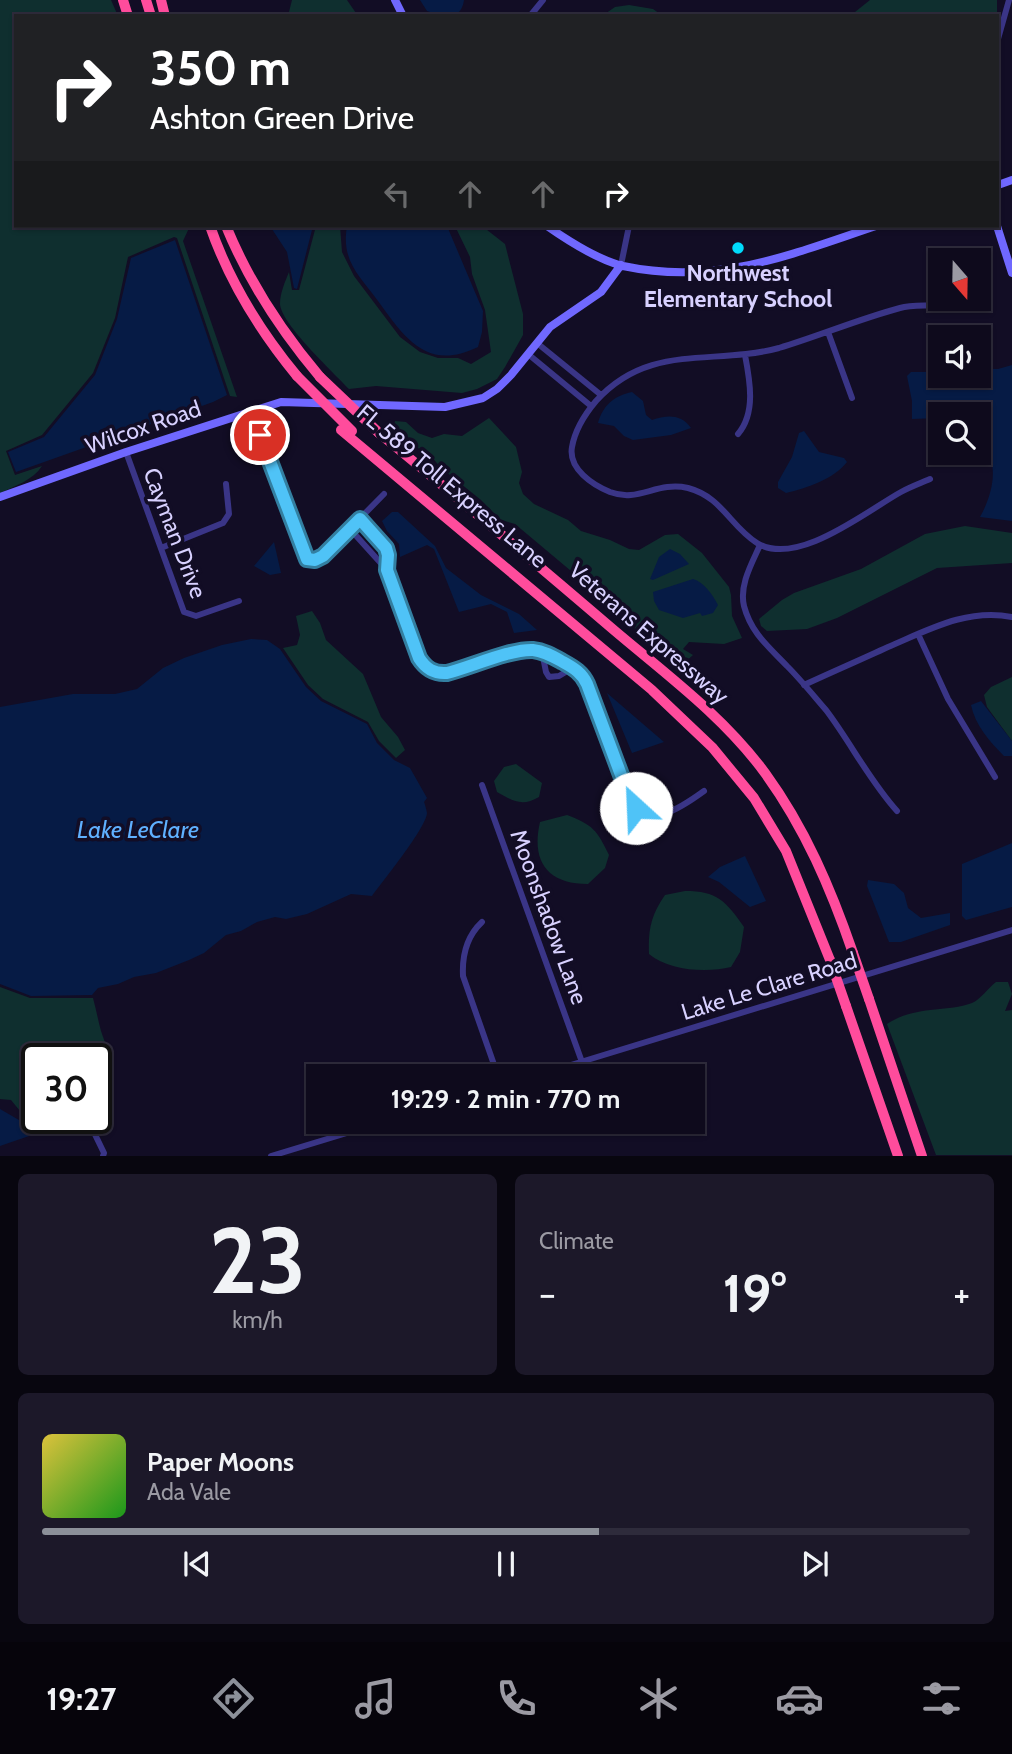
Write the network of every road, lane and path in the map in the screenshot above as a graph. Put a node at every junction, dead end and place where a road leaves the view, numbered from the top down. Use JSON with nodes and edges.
{"nodes":[{"id":1,"x":543,"y":0,"type":"edge"},
{"id":2,"x":1009,"y":0,"type":"edge"},
{"id":3,"x":532,"y":14,"type":"edge"},
{"id":4,"x":999,"y":35,"type":"edge"},
{"id":5,"x":204,"y":228,"type":"edge"},
{"id":6,"x":211,"y":228,"type":"edge"},
{"id":7,"x":227,"y":228,"type":"edge"},
{"id":8,"x":550,"y":228,"type":"edge"},
{"id":9,"x":629,"y":228,"type":"edge"},
{"id":10,"x":870,"y":228,"type":"edge"},
{"id":11,"x":998,"y":228,"type":"edge"},
{"id":12,"x":621,"y":265,"type":"junction"},
{"id":13,"x":1012,"y":273,"type":"edge"},
{"id":14,"x":928,"y":306,"type":"edge"},
{"id":15,"x":828,"y":332,"type":"junction"},
{"id":16,"x":537,"y":344,"type":"junction"},
{"id":17,"x":528,"y":354,"type":"junction"},
{"id":18,"x":745,"y":355,"type":"junction"},
{"id":19,"x":293,"y":376,"type":"junction"},
{"id":20,"x":581,"y":379,"type":"junction"},
{"id":21,"x":574,"y":391,"type":"junction"},
{"id":22,"x":601,"y":395,"type":"junction"},
{"id":23,"x":852,"y":398,"type":"dead end"},
{"id":24,"x":591,"y":406,"type":"junction"},
{"id":25,"x":251,"y":411,"type":"junction"},
{"id":26,"x":738,"y":434,"type":"dead end"},
{"id":27,"x":126,"y":452,"type":"junction"},
{"id":28,"x":930,"y":480,"type":"dead end"},
{"id":29,"x":226,"y":484,"type":"dead end"},
{"id":30,"x":384,"y":494,"type":"dead end"},
{"id":31,"x":0,"y":497,"type":"edge"},
{"id":32,"x":360,"y":519,"type":"junction"},
{"id":33,"x":350,"y":529,"type":"junction"},
{"id":34,"x":379,"y":540,"type":"junction"},
{"id":35,"x":760,"y":545,"type":"junction"},
{"id":36,"x":161,"y":548,"type":"junction"},
{"id":37,"x":368,"y":548,"type":"junction"},
{"id":38,"x":387,"y":570,"type":"junction"},
{"id":39,"x":239,"y":601,"type":"dead end"},
{"id":40,"x":1012,"y":617,"type":"edge"},
{"id":41,"x":918,"y":634,"type":"junction"},
{"id":42,"x":542,"y":652,"type":"junction"},
{"id":43,"x":573,"y":667,"type":"junction"},
{"id":44,"x":804,"y":684,"type":"junction"},
{"id":45,"x":995,"y":777,"type":"dead end"},
{"id":46,"x":482,"y":785,"type":"dead end"},
{"id":47,"x":704,"y":791,"type":"dead end"},
{"id":48,"x":897,"y":811,"type":"dead end"},
{"id":49,"x":482,"y":922,"type":"dead end"},
{"id":50,"x":1012,"y":930,"type":"edge"},
{"id":51,"x":582,"y":1062,"type":"junction"},
{"id":52,"x":494,"y":1064,"type":"edge"},
{"id":53,"x":575,"y":1064,"type":"edge"},
{"id":54,"x":95,"y":1134,"type":"edge"},
{"id":55,"x":343,"y":1134,"type":"edge"},
{"id":56,"x":103,"y":1156,"type":"edge"},
{"id":57,"x":271,"y":1156,"type":"edge"},
{"id":58,"x":898,"y":1156,"type":"edge"},
{"id":59,"x":922,"y":1156,"type":"edge"}],
"edges":[{"from":1,"to":3,"type":"street"},
{"from":2,"to":4,"type":"street"},
{"from":5,"to":19,"type":"highway","name":"Veterans Expressway"},
{"from":6,"to":19,"type":"highway"},
{"from":7,"to":59,"type":"highway","name":"Veterans Expressway","bridge":true},
{"from":8,"to":12,"type":"street"},
{"from":9,"to":12,"type":"street"},
{"from":10,"to":12,"type":"street"},
{"from":11,"to":13,"type":"street"},
{"from":12,"to":16,"type":"street","name":"Wilcox Road"},
{"from":14,"to":15,"type":"street"},
{"from":15,"to":18,"type":"street"},
{"from":15,"to":23,"type":"street"},
{"from":16,"to":17,"type":"street","name":"Wilcox Road"},
{"from":16,"to":20,"type":"street"},
{"from":17,"to":21,"type":"street"},
{"from":17,"to":25,"type":"street","name":"Wilcox Road"},
{"from":18,"to":22,"type":"street"},
{"from":18,"to":26,"type":"street"},
{"from":19,"to":58,"type":"highway","name":"Veterans Expressway","bridge":true},
{"from":20,"to":21,"type":"street"},
{"from":20,"to":22,"type":"street"},
{"from":21,"to":24,"type":"street"},
{"from":22,"to":24,"type":"street"},
{"from":24,"to":35,"type":"street"},
{"from":25,"to":27,"type":"street","name":"Wilcox Road"},
{"from":25,"to":33,"type":"street"},
{"from":27,"to":31,"type":"street","name":"Wilcox Road"},
{"from":27,"to":36,"type":"street","name":"Cayman Drive"},
{"from":28,"to":35,"type":"street"},
{"from":29,"to":36,"type":"street"},
{"from":30,"to":32,"type":"street"},
{"from":32,"to":33,"type":"street"},
{"from":32,"to":34,"type":"street"},
{"from":33,"to":37,"type":"street"},
{"from":34,"to":37,"type":"street"},
{"from":34,"to":38,"type":"street"},
{"from":35,"to":44,"type":"street"},
{"from":36,"to":39,"type":"street","name":"Cayman Drive"},
{"from":37,"to":38,"type":"street"},
{"from":38,"to":42,"type":"street"},
{"from":40,"to":41,"type":"street"},
{"from":41,"to":44,"type":"street"},
{"from":41,"to":45,"type":"street"},
{"from":42,"to":43,"type":"street"},
{"from":42,"to":43,"type":"street"},
{"from":43,"to":47,"type":"street"},
{"from":44,"to":48,"type":"street"},
{"from":46,"to":51,"type":"street","name":"Moonshadow Lane"},
{"from":49,"to":52,"type":"street"},
{"from":50,"to":51,"type":"street","name":"Lake Le Clare Road"},
{"from":51,"to":53,"type":"street","name":"Lake Le Clare Road"},
{"from":54,"to":56,"type":"street"},
{"from":55,"to":57,"type":"street"}]}
